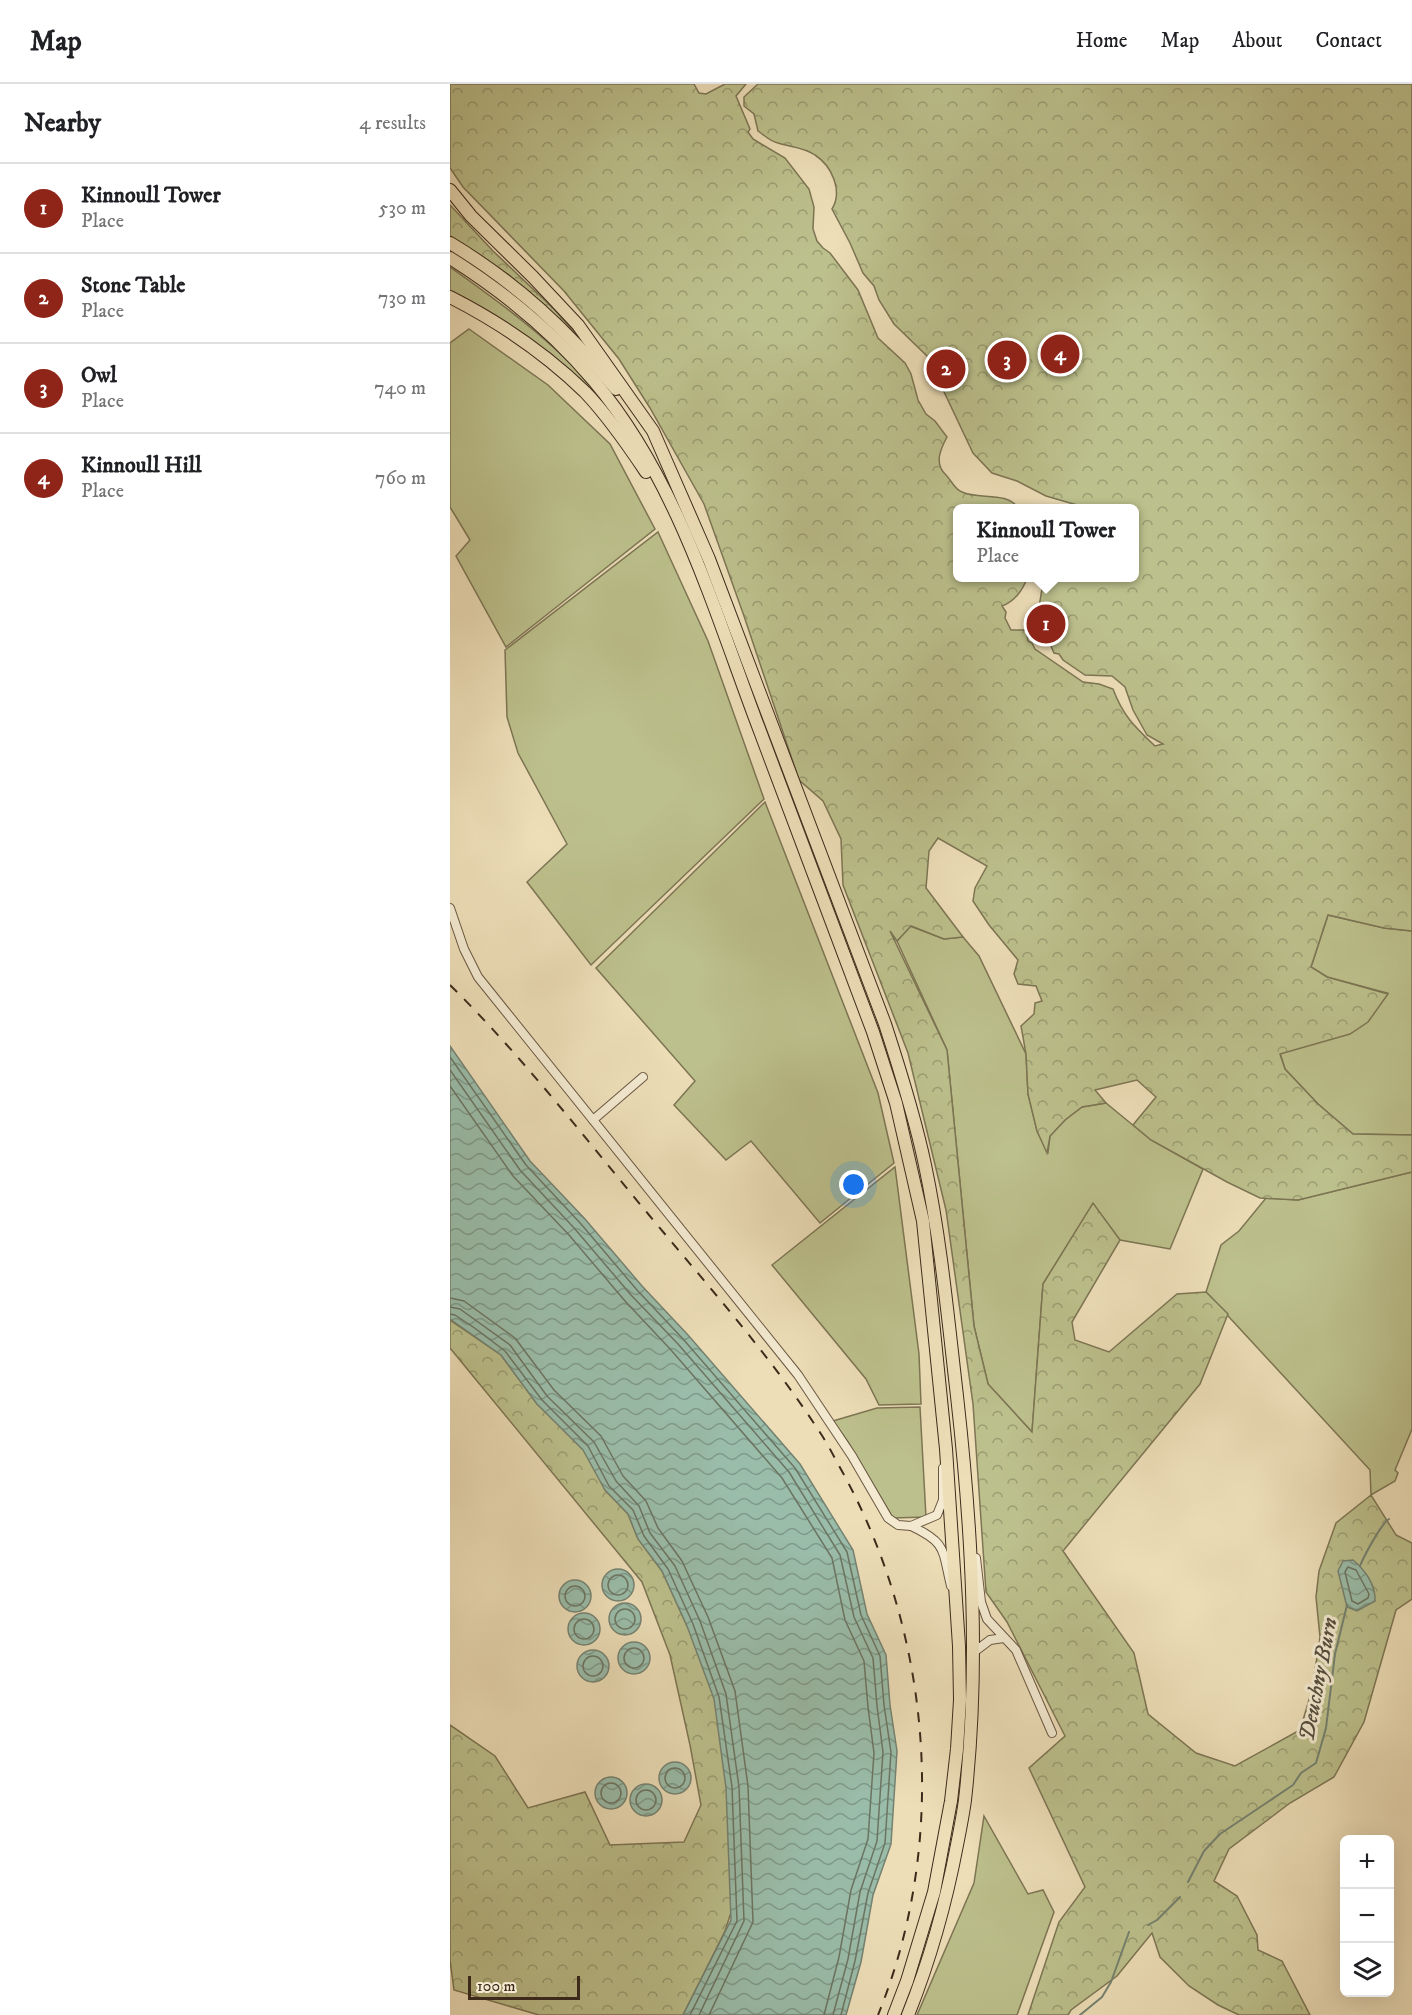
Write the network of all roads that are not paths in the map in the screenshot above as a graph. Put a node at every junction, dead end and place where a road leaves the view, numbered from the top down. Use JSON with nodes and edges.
{"nodes":[{"id":1,"x":450,"y":190,"type":"edge"},
{"id":2,"x":450,"y":243,"type":"edge"},
{"id":3,"x":450,"y":258,"type":"edge"},
{"id":4,"x":450,"y":297,"type":"edge"},
{"id":5,"x":688,"y":508,"type":"junction"},
{"id":6,"x":688,"y":543,"type":"junction"},
{"id":7,"x":451,"y":914,"type":"edge"},
{"id":8,"x":643,"y":1077,"type":"dead end"},
{"id":9,"x":592,"y":1120,"type":"junction"},
{"id":10,"x":946,"y":1449,"type":"junction"},
{"id":11,"x":968,"y":1516,"type":"junction"},
{"id":12,"x":911,"y":1526,"type":"junction"},
{"id":13,"x":955,"y":1604,"type":"junction"},
{"id":14,"x":1004,"y":1638,"type":"junction"},
{"id":15,"x":974,"y":1652,"type":"junction"},
{"id":16,"x":1052,"y":1733,"type":"dead end"},
{"id":17,"x":894,"y":2015,"type":"edge"},
{"id":18,"x":908,"y":2015,"type":"edge"}],
"edges":[{"from":1,"to":5,"type":"highway"},
{"from":2,"to":5,"type":"highway"},
{"from":3,"to":6,"type":"highway"},
{"from":4,"to":6,"type":"highway"},
{"from":5,"to":11,"type":"highway"},
{"from":6,"to":10,"type":"highway"},
{"from":7,"to":9,"type":"street"},
{"from":8,"to":9,"type":"street"},
{"from":9,"to":12,"type":"street"},
{"from":10,"to":12,"type":"street"},
{"from":10,"to":13,"type":"highway"},
{"from":11,"to":14,"type":"street"},
{"from":11,"to":15,"type":"highway"},
{"from":12,"to":13,"type":"street"},
{"from":13,"to":17,"type":"highway"},
{"from":14,"to":15,"type":"street"},
{"from":14,"to":16,"type":"street"},
{"from":15,"to":18,"type":"highway"}]}
